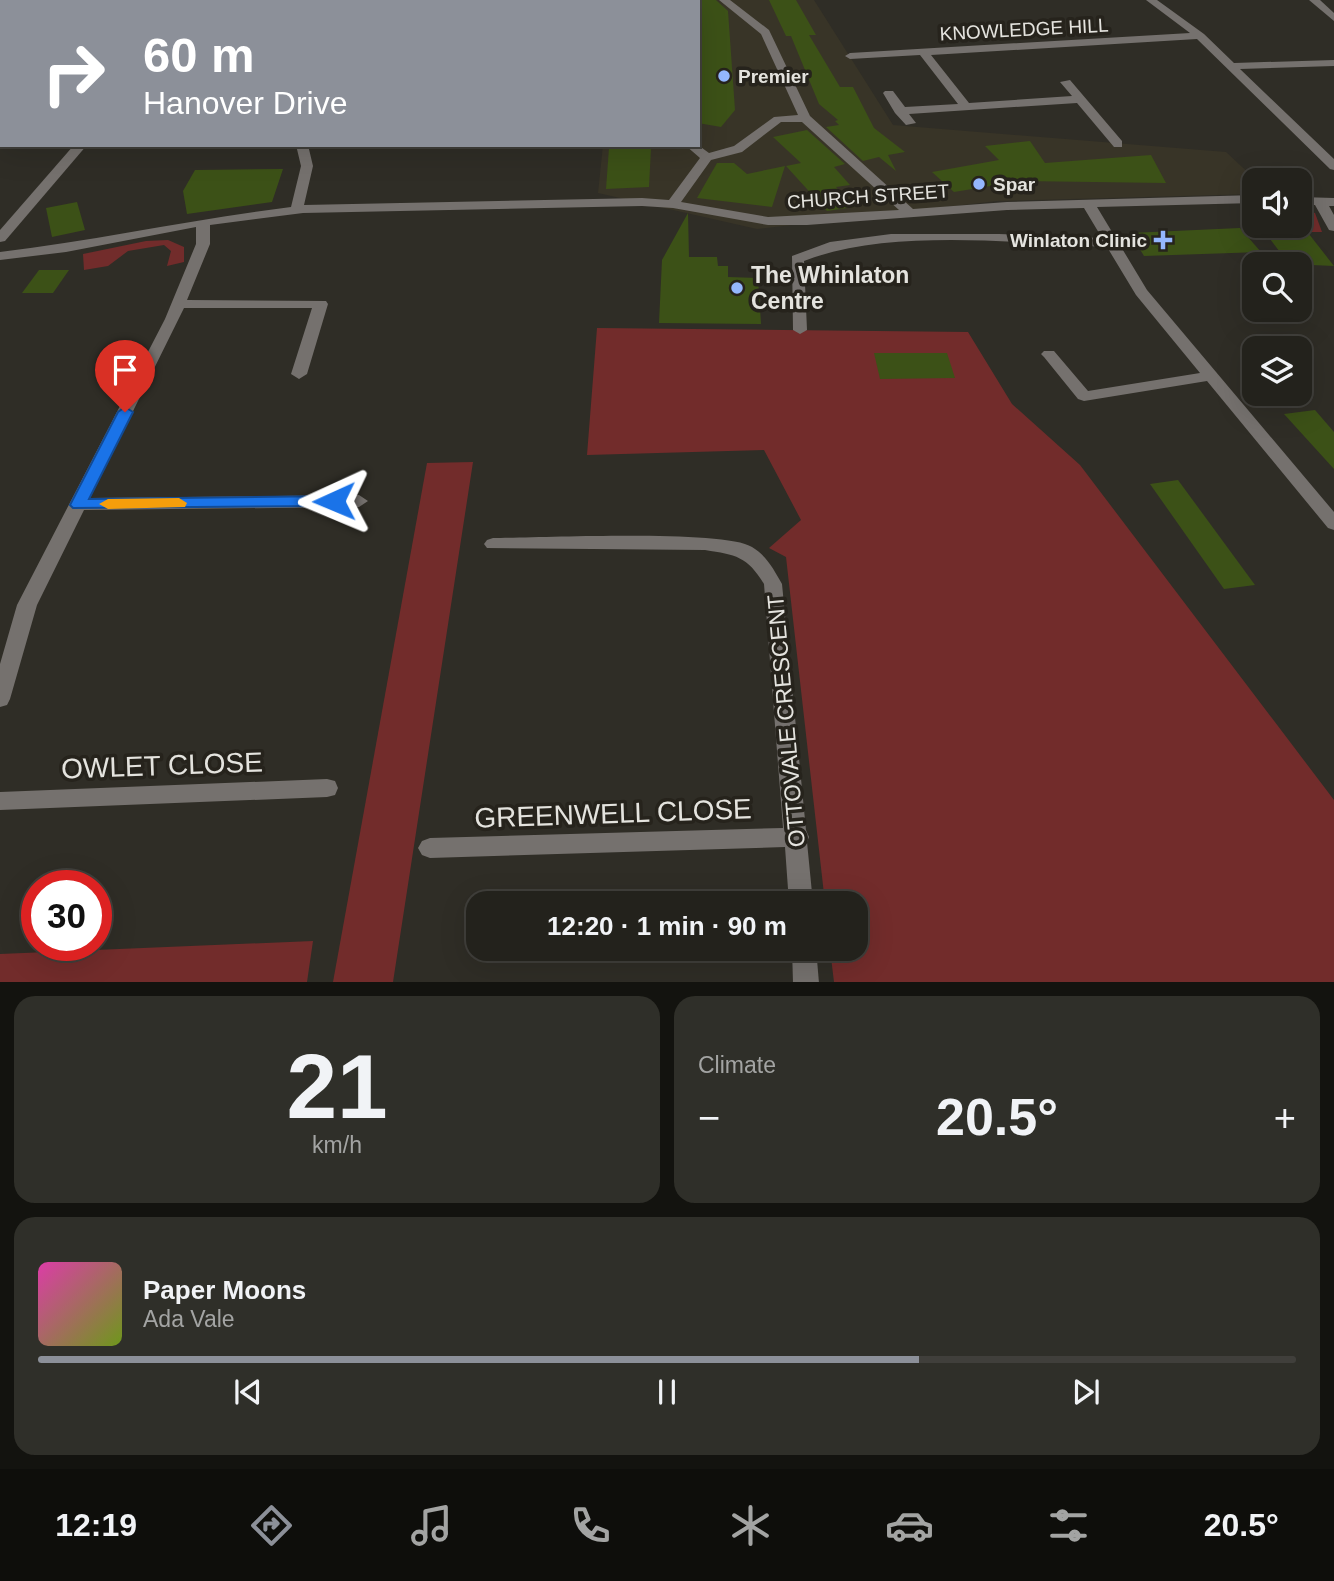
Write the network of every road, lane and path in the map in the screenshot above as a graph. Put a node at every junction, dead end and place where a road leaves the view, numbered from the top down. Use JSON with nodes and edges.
{"nodes":[{"id":1,"x":724,"y":0,"type":"edge"},
{"id":2,"x":1151,"y":0,"type":"edge"},
{"id":3,"x":1314,"y":0,"type":"edge"},
{"id":4,"x":1334,"y":18,"type":"edge"},
{"id":5,"x":1200,"y":36,"type":"junction"},
{"id":6,"x":923,"y":52,"type":"junction"},
{"id":7,"x":850,"y":56,"type":"dead end"},
{"id":8,"x":1334,"y":63,"type":"edge"},
{"id":9,"x":1234,"y":66,"type":"junction"},
{"id":10,"x":1066,"y":82,"type":"dead end"},
{"id":11,"x":889,"y":93,"type":"dead end"},
{"id":12,"x":1080,"y":99,"type":"junction"},
{"id":13,"x":966,"y":107,"type":"junction"},
{"id":14,"x":900,"y":111,"type":"junction"},
{"id":15,"x":805,"y":118,"type":"junction"},
{"id":16,"x":910,"y":123,"type":"dead end"},
{"id":17,"x":1118,"y":144,"type":"dead end"},
{"id":18,"x":79,"y":147,"type":"edge"},
{"id":19,"x":302,"y":147,"type":"edge"},
{"id":20,"x":694,"y":147,"type":"edge"},
{"id":21,"x":707,"y":157,"type":"junction"},
{"id":22,"x":1333,"y":163,"type":"edge"},
{"id":23,"x":1242,"y":199,"type":"edge"},
{"id":24,"x":1312,"y":202,"type":"edge"},
{"id":25,"x":1320,"y":202,"type":"junction"},
{"id":26,"x":1334,"y":202,"type":"edge"},
{"id":27,"x":1088,"y":203,"type":"junction"},
{"id":28,"x":673,"y":204,"type":"junction"},
{"id":29,"x":297,"y":209,"type":"junction"},
{"id":30,"x":909,"y":212,"type":"junction"},
{"id":31,"x":203,"y":222,"type":"junction"},
{"id":32,"x":1334,"y":227,"type":"edge"},
{"id":33,"x":0,"y":239,"type":"edge"},
{"id":34,"x":1112,"y":243,"type":"junction"},
{"id":35,"x":0,"y":256,"type":"edge"},
{"id":36,"x":179,"y":304,"type":"junction"},
{"id":37,"x":800,"y":330,"type":"dead end"},
{"id":38,"x":1049,"y":354,"type":"dead end"},
{"id":39,"x":299,"y":374,"type":"dead end"},
{"id":40,"x":1211,"y":376,"type":"junction"},
{"id":41,"x":359,"y":500,"type":"dead end"},
{"id":42,"x":78,"y":505,"type":"junction"},
{"id":43,"x":1334,"y":524,"type":"edge"},
{"id":44,"x":493,"y":544,"type":"dead end"},
{"id":45,"x":3,"y":671,"type":"edge"},
{"id":46,"x":0,"y":699,"type":"edge"},
{"id":47,"x":327,"y":788,"type":"dead end"},
{"id":48,"x":0,"y":801,"type":"edge"},
{"id":49,"x":798,"y":837,"type":"junction"},
{"id":50,"x":430,"y":848,"type":"dead end"},
{"id":51,"x":801,"y":891,"type":"edge"},
{"id":52,"x":805,"y":961,"type":"edge"},
{"id":53,"x":806,"y":982,"type":"edge"}],
"edges":[{"from":1,"to":15,"type":"street"},
{"from":2,"to":5,"type":"street"},
{"from":3,"to":4,"type":"street"},
{"from":5,"to":6,"type":"street","name":"KNOWLEDGE HILL"},
{"from":5,"to":9,"type":"street"},
{"from":6,"to":7,"type":"street","name":"KNOWLEDGE HILL"},
{"from":6,"to":13,"type":"street"},
{"from":8,"to":9,"type":"street"},
{"from":9,"to":22,"type":"street"},
{"from":10,"to":12,"type":"street"},
{"from":11,"to":14,"type":"street"},
{"from":12,"to":13,"type":"street"},
{"from":12,"to":17,"type":"street"},
{"from":13,"to":14,"type":"street"},
{"from":14,"to":16,"type":"street"},
{"from":15,"to":21,"type":"street"},
{"from":15,"to":30,"type":"street"},
{"from":18,"to":33,"type":"street"},
{"from":19,"to":29,"type":"street"},
{"from":20,"to":21,"type":"street"},
{"from":21,"to":28,"type":"street"},
{"from":23,"to":27,"type":"street","name":"CHURCH STREET"},
{"from":24,"to":25,"type":"street"},
{"from":25,"to":26,"type":"street"},
{"from":25,"to":32,"type":"street"},
{"from":27,"to":30,"type":"street","name":"CHURCH STREET"},
{"from":27,"to":34,"type":"street"},
{"from":28,"to":29,"type":"street","name":"CHURCH STREET"},
{"from":28,"to":30,"type":"street","name":"CHURCH STREET"},
{"from":29,"to":31,"type":"street","name":"CHURCH STREET"},
{"from":31,"to":35,"type":"street","name":"CHURCH STREET"},
{"from":31,"to":36,"type":"street"},
{"from":34,"to":37,"type":"street"},
{"from":34,"to":40,"type":"street"},
{"from":36,"to":39,"type":"street"},
{"from":36,"to":42,"type":"street"},
{"from":38,"to":40,"type":"street"},
{"from":40,"to":43,"type":"street"},
{"from":41,"to":42,"type":"street"},
{"from":42,"to":45,"type":"street"},
{"from":44,"to":49,"type":"street","name":"OTTOVALE CRESCENT"},
{"from":45,"to":46,"type":"street"},
{"from":47,"to":48,"type":"street","name":"OWLET CLOSE"},
{"from":49,"to":50,"type":"street","name":"GREENWELL CLOSE"},
{"from":49,"to":51,"type":"street","name":"OTTOVALE CRESCENT"},
{"from":52,"to":53,"type":"street"}]}
